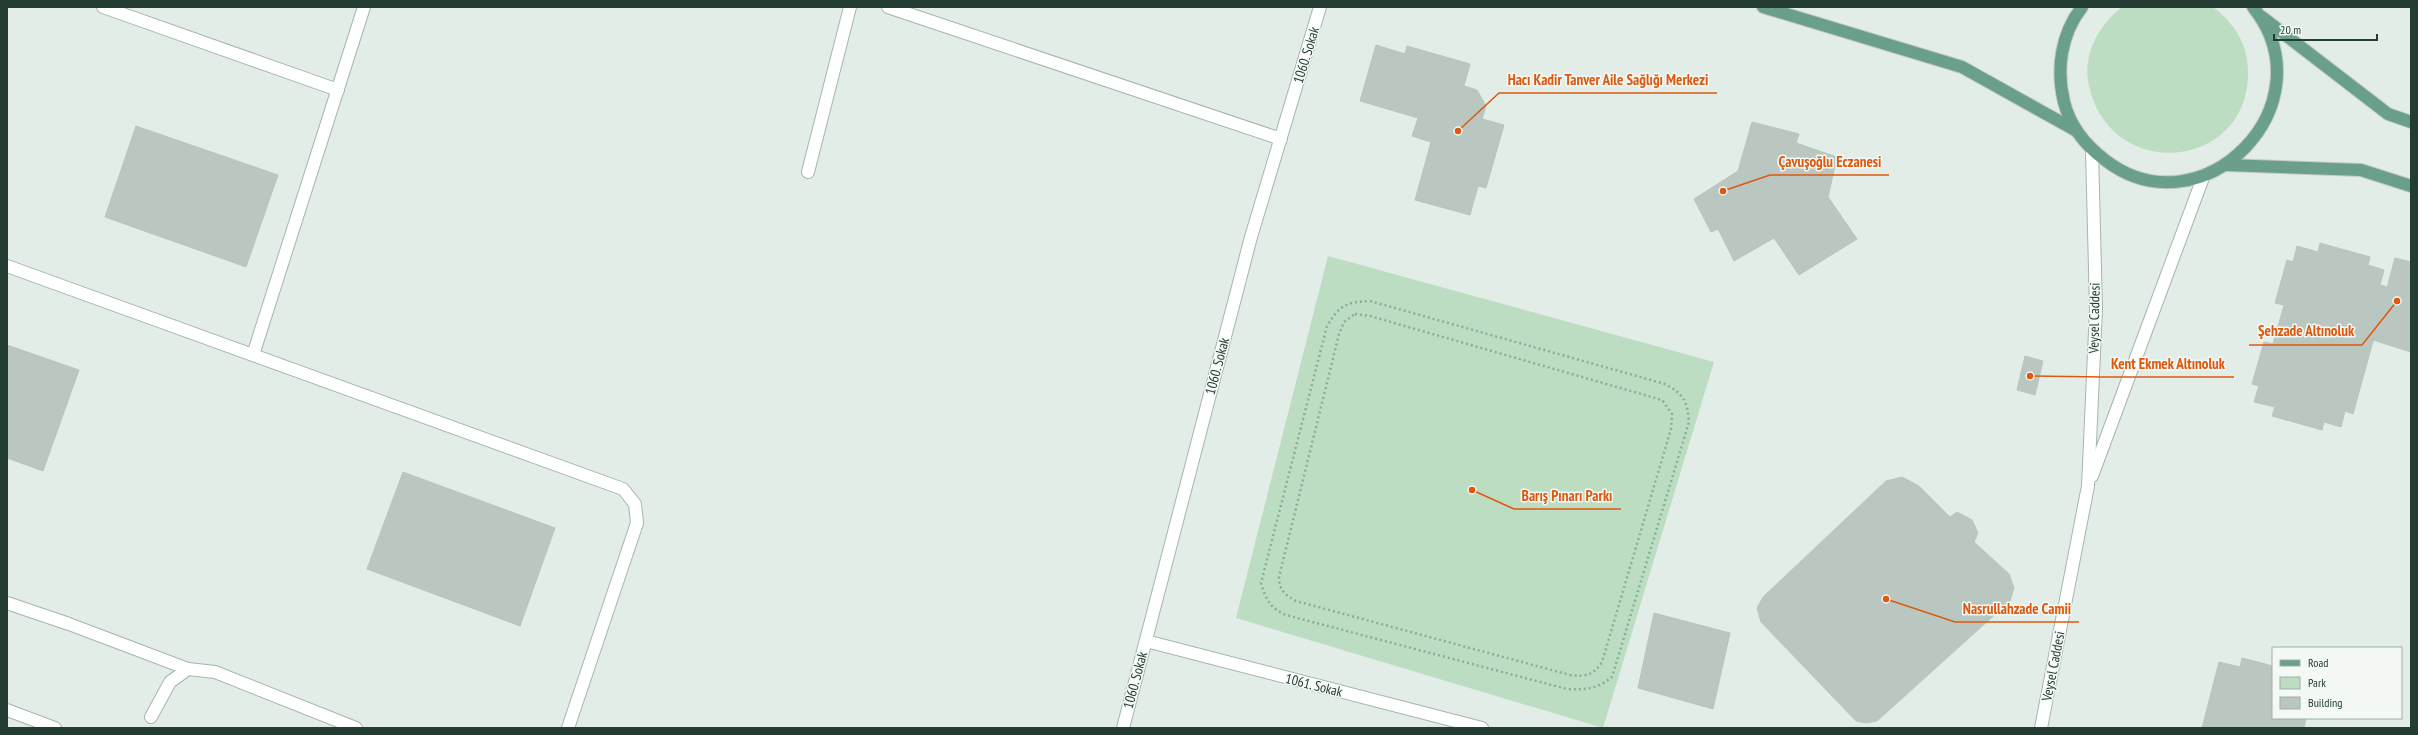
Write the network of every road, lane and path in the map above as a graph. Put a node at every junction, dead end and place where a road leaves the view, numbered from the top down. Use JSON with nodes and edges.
{"nodes":[{"id":1,"x":103,"y":7,"type":"edge"},
{"id":2,"x":364,"y":7,"type":"edge"},
{"id":3,"x":850,"y":7,"type":"edge"},
{"id":4,"x":888,"y":7,"type":"edge"},
{"id":5,"x":1320,"y":7,"type":"edge"},
{"id":6,"x":1762,"y":7,"type":"edge"},
{"id":7,"x":2082,"y":7,"type":"edge"},
{"id":8,"x":2256,"y":11,"type":"edge"},
{"id":9,"x":338,"y":90,"type":"junction"},
{"id":10,"x":2411,"y":122,"type":"edge"},
{"id":11,"x":2075,"y":130,"type":"junction"},
{"id":12,"x":1281,"y":139,"type":"junction"},
{"id":13,"x":2092,"y":150,"type":"junction"},
{"id":14,"x":2226,"y":165,"type":"junction"},
{"id":15,"x":808,"y":172,"type":"dead end"},
{"id":16,"x":2204,"y":175,"type":"junction"},
{"id":17,"x":2411,"y":186,"type":"edge"},
{"id":18,"x":7,"y":266,"type":"edge"},
{"id":19,"x":253,"y":355,"type":"junction"},
{"id":20,"x":2088,"y":486,"type":"junction"},
{"id":21,"x":1296,"y":601,"type":"joint"},
{"id":22,"x":7,"y":603,"type":"edge"},
{"id":23,"x":1286,"y":615,"type":"joint"},
{"id":24,"x":1146,"y":641,"type":"junction"},
{"id":25,"x":188,"y":669,"type":"junction"},
{"id":26,"x":7,"y":710,"type":"edge"},
{"id":27,"x":151,"y":716,"type":"dead end"},
{"id":28,"x":55,"y":728,"type":"edge"},
{"id":29,"x":356,"y":728,"type":"edge"},
{"id":30,"x":568,"y":728,"type":"edge"},
{"id":31,"x":1123,"y":728,"type":"edge"},
{"id":32,"x":1482,"y":728,"type":"edge"},
{"id":33,"x":2041,"y":728,"type":"edge"}],
"edges":[{"from":1,"to":9,"type":"street"},
{"from":2,"to":9,"type":"street"},
{"from":3,"to":15,"type":"street"},
{"from":4,"to":12,"type":"street"},
{"from":5,"to":12,"type":"street","name":"1060. Sokak"},
{"from":6,"to":11,"type":"main road"},
{"from":7,"to":11,"type":"main road"},
{"from":8,"to":10,"type":"main road"},
{"from":8,"to":14,"type":"main road"},
{"from":9,"to":19,"type":"street"},
{"from":11,"to":13,"type":"main road"},
{"from":12,"to":24,"type":"street","name":"1060. Sokak"},
{"from":13,"to":16,"type":"main road"},
{"from":13,"to":20,"type":"street","name":"Veysel Caddesi"},
{"from":14,"to":16,"type":"main road"},
{"from":14,"to":17,"type":"main road"},
{"from":16,"to":20,"type":"street","name":"Veysel Caddesi"},
{"from":18,"to":19,"type":"street"},
{"from":19,"to":30,"type":"street"},
{"from":20,"to":33,"type":"street","name":"Veysel Caddesi"},
{"from":21,"to":21,"type":"path"},
{"from":22,"to":25,"type":"street"},
{"from":23,"to":23,"type":"path"},
{"from":24,"to":31,"type":"street","name":"1060. Sokak"},
{"from":24,"to":32,"type":"street","name":"1061. Sokak"},
{"from":25,"to":27,"type":"street"},
{"from":25,"to":29,"type":"street"},
{"from":26,"to":28,"type":"street"}]}
